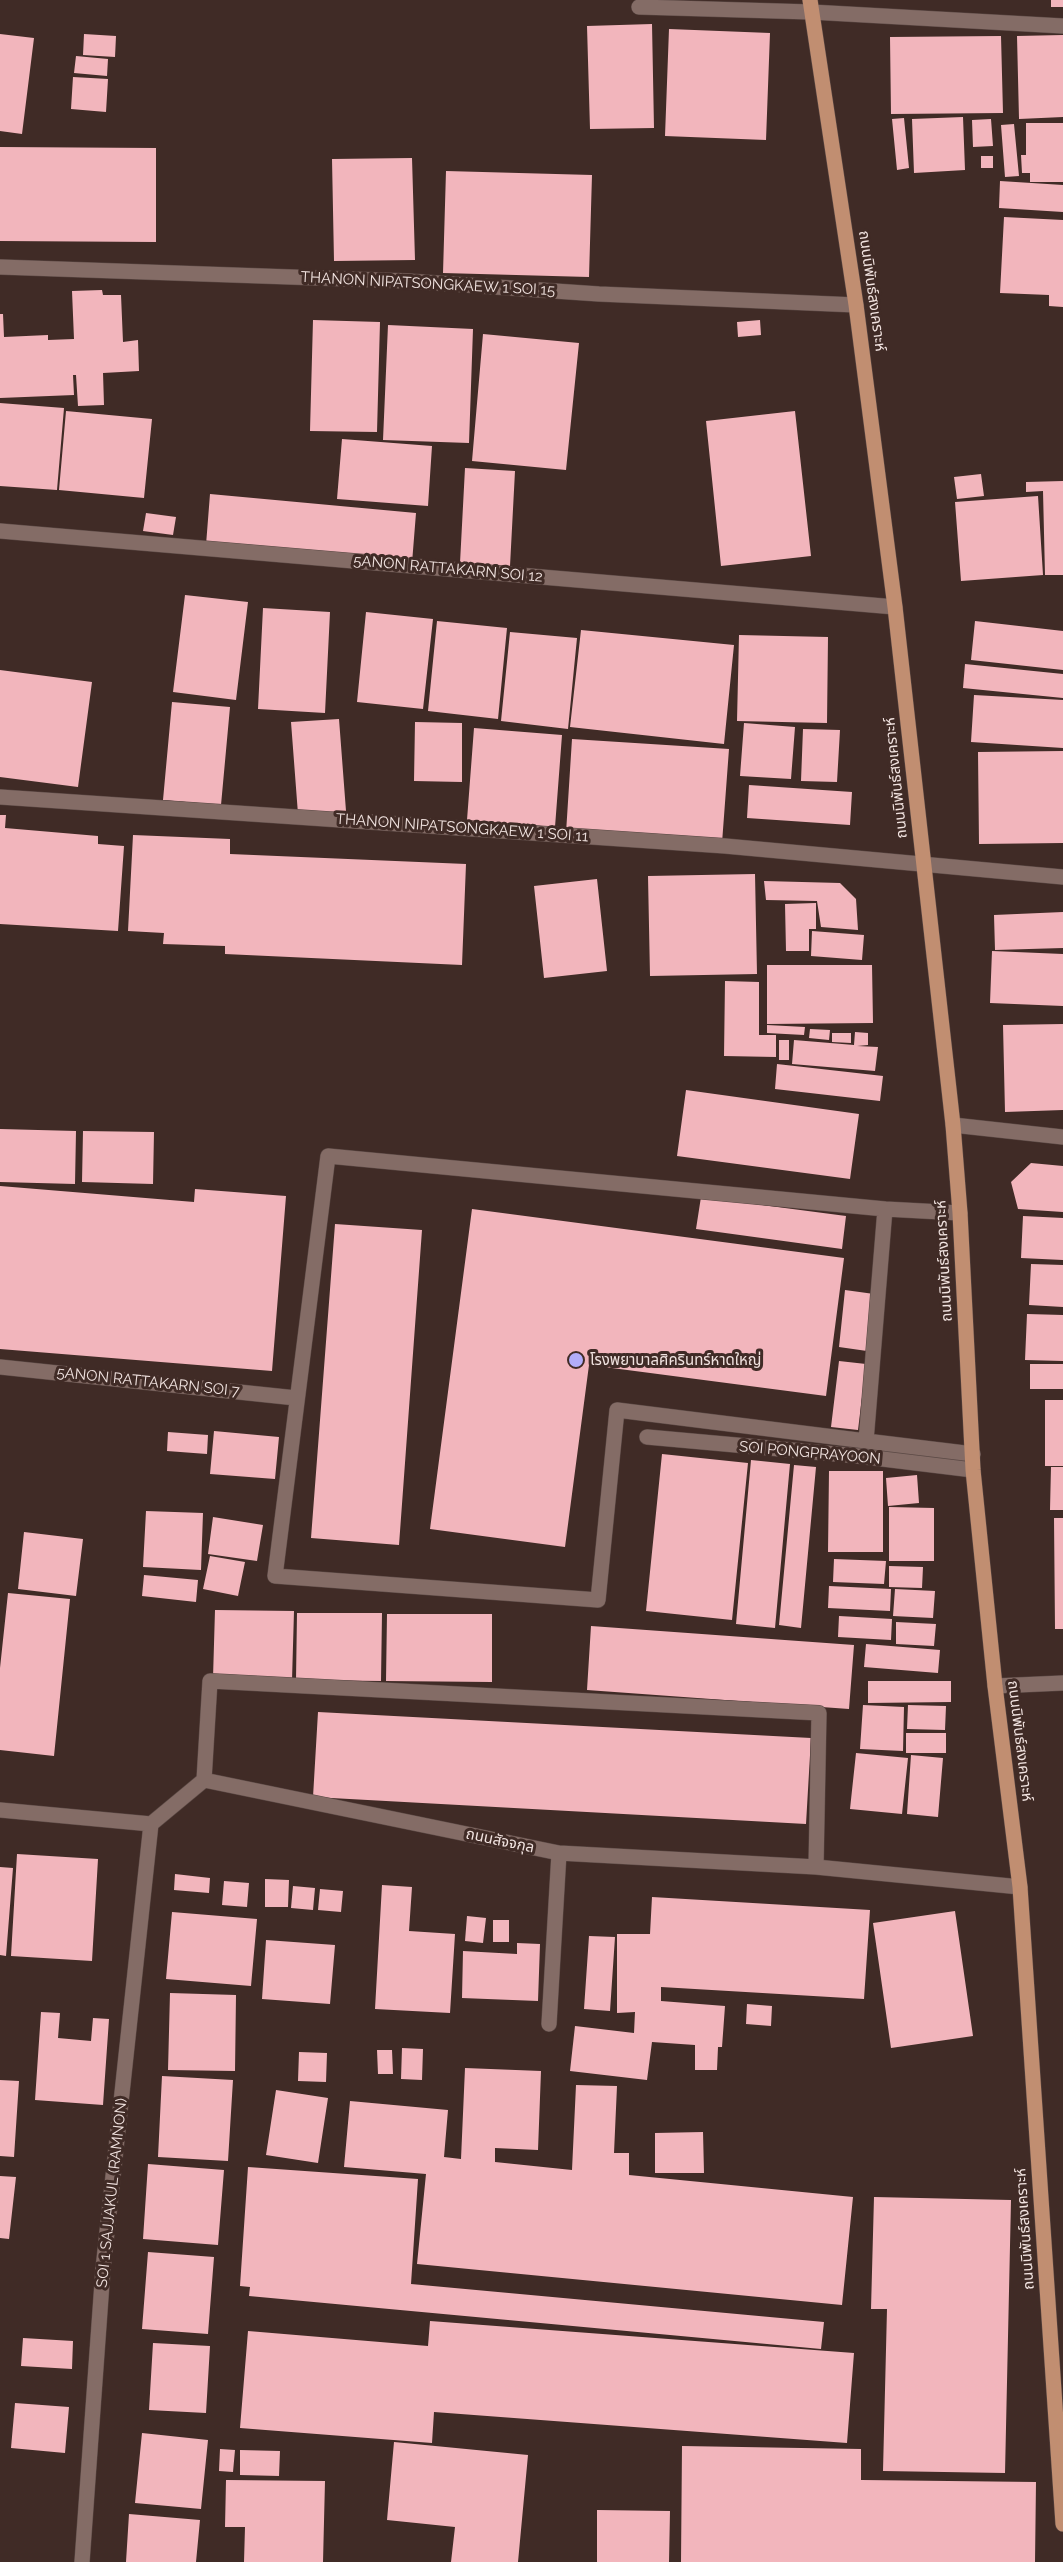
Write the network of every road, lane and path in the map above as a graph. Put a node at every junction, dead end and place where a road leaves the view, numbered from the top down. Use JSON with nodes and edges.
{"nodes":[{"id":1,"x":811,"y":6,"type":"edge"},
{"id":2,"x":639,"y":7,"type":"dead end"},
{"id":3,"x":1063,"y":26,"type":"edge"},
{"id":4,"x":0,"y":267,"type":"edge"},
{"id":5,"x":856,"y":305,"type":"junction"},
{"id":6,"x":0,"y":531,"type":"edge"},
{"id":7,"x":895,"y":607,"type":"junction"},
{"id":8,"x":0,"y":797,"type":"edge"},
{"id":9,"x":924,"y":862,"type":"junction"},
{"id":10,"x":1063,"y":877,"type":"edge"},
{"id":11,"x":953,"y":1125,"type":"junction"},
{"id":12,"x":1063,"y":1137,"type":"edge"},
{"id":13,"x":885,"y":1209,"type":"junction"},
{"id":14,"x":960,"y":1213,"type":"junction"},
{"id":15,"x":0,"y":1366,"type":"edge"},
{"id":16,"x":290,"y":1397,"type":"junction"},
{"id":17,"x":647,"y":1437,"type":"dead end"},
{"id":18,"x":866,"y":1441,"type":"junction"},
{"id":19,"x":973,"y":1462,"type":"junction"},
{"id":20,"x":1063,"y":1683,"type":"edge"},
{"id":21,"x":995,"y":1686,"type":"junction"},
{"id":22,"x":204,"y":1780,"type":"junction"},
{"id":23,"x":0,"y":1810,"type":"edge"},
{"id":24,"x":151,"y":1824,"type":"junction"},
{"id":25,"x":559,"y":1853,"type":"junction"},
{"id":26,"x":816,"y":1867,"type":"junction"},
{"id":27,"x":1020,"y":1887,"type":"junction"},
{"id":28,"x":549,"y":2025,"type":"dead end"},
{"id":29,"x":1063,"y":2522,"type":"edge"},
{"id":30,"x":82,"y":2562,"type":"edge"}],
"edges":[{"from":1,"to":2,"type":"street"},
{"from":1,"to":3,"type":"street"},
{"from":1,"to":5,"type":"main road","name":"ถนนนิพันธ์สงเคราะห์"},
{"from":4,"to":5,"type":"street","name":"THANON NIPATSONGKAEW 1 SOI 15"},
{"from":5,"to":7,"type":"main road","name":"ถนนนิพันธ์สงเคราะห์"},
{"from":6,"to":7,"type":"street","name":"5ANON RATTAKARN SOI 12"},
{"from":7,"to":9,"type":"main road","name":"ถนนนิพันธ์สงเคราะห์"},
{"from":8,"to":9,"type":"street","name":"THANON NIPATSONGKAEW 1 SOI 11"},
{"from":9,"to":10,"type":"street","name":"THANON NIPATSONGKAEW 1 SOI 11"},
{"from":9,"to":11,"type":"main road","name":"ถนนนิพันธ์สงเคราะห์"},
{"from":11,"to":12,"type":"street"},
{"from":11,"to":14,"type":"main road","name":"ถนนนิพันธ์สงเคราะห์"},
{"from":13,"to":14,"type":"street"},
{"from":13,"to":16,"type":"street"},
{"from":13,"to":18,"type":"street"},
{"from":14,"to":19,"type":"main road","name":"ถนนนิพันธ์สงเคราะห์"},
{"from":15,"to":16,"type":"street","name":"5ANON RATTAKARN SOI 7"},
{"from":16,"to":18,"type":"street"},
{"from":17,"to":19,"type":"street","name":"SOI PONGPRAYOON"},
{"from":18,"to":19,"type":"street"},
{"from":19,"to":21,"type":"main road","name":"ถนนนิพันธ์สงเคราะห์"},
{"from":20,"to":21,"type":"street"},
{"from":21,"to":27,"type":"main road","name":"ถนนนิพันธ์สงเคราะห์"},
{"from":22,"to":24,"type":"street"},
{"from":22,"to":25,"type":"street","name":"ถนนสัจจกุล"},
{"from":22,"to":26,"type":"street"},
{"from":23,"to":24,"type":"street"},
{"from":24,"to":30,"type":"street","name":"SOI 1 SAJJAKUL (RAMNON)"},
{"from":25,"to":26,"type":"street","name":"ถนนสัจจกุล"},
{"from":25,"to":28,"type":"street"},
{"from":26,"to":27,"type":"street","name":"ถนนสัจจกุล"},
{"from":27,"to":29,"type":"main road","name":"ถนนนิพันธ์สงเคราะห์"}]}
